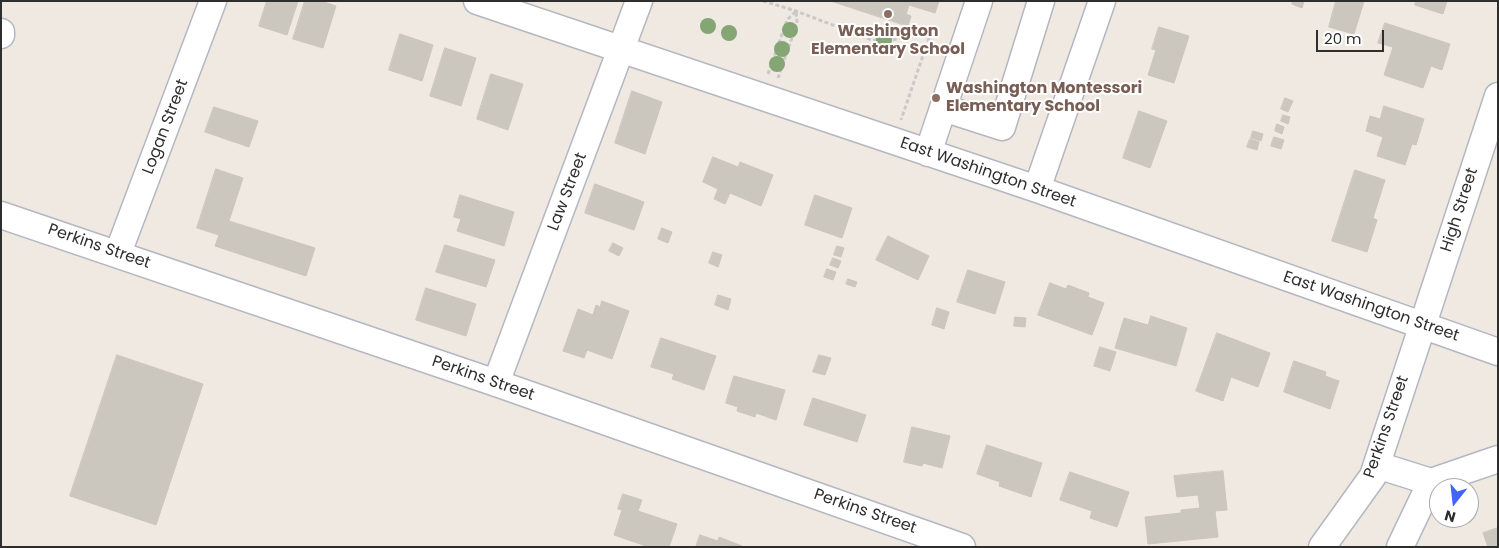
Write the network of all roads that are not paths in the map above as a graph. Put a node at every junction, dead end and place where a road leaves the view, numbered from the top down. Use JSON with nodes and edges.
{"nodes":[{"id":1,"x":213,"y":1,"type":"edge"},
{"id":2,"x":477,"y":1,"type":"edge"},
{"id":3,"x":639,"y":1,"type":"edge"},
{"id":4,"x":979,"y":1,"type":"edge"},
{"id":5,"x":1041,"y":1,"type":"edge"},
{"id":6,"x":1102,"y":1,"type":"edge"},
{"id":7,"x":621,"y":50,"type":"junction"},
{"id":8,"x":1498,"y":96,"type":"edge"},
{"id":9,"x":943,"y":108,"type":"junction"},
{"id":10,"x":928,"y":153,"type":"junction"},
{"id":11,"x":1037,"y":189,"type":"junction"},
{"id":12,"x":1,"y":214,"type":"edge"},
{"id":13,"x":118,"y":253,"type":"junction"},
{"id":14,"x":1422,"y":325,"type":"junction"},
{"id":15,"x":1498,"y":352,"type":"edge"},
{"id":16,"x":496,"y":383,"type":"junction"},
{"id":17,"x":1498,"y":459,"type":"edge"},
{"id":18,"x":1377,"y":465,"type":"junction"},
{"id":19,"x":1443,"y":478,"type":"edge"},
{"id":20,"x":1429,"y":481,"type":"edge"},
{"id":21,"x":1429,"y":486,"type":"edge"},
{"id":22,"x":962,"y":547,"type":"edge"},
{"id":23,"x":1322,"y":547,"type":"edge"},
{"id":24,"x":1400,"y":547,"type":"edge"}],
"edges":[{"from":1,"to":13,"type":"street","name":"Logan Street"},
{"from":2,"to":7,"type":"street","name":"East Washington Street"},
{"from":3,"to":7,"type":"street","name":"Law Street"},
{"from":4,"to":9,"type":"street"},
{"from":5,"to":9,"type":"street"},
{"from":6,"to":11,"type":"street"},
{"from":7,"to":10,"type":"street","name":"East Washington Street"},
{"from":7,"to":16,"type":"street","name":"Law Street"},
{"from":8,"to":14,"type":"street","name":"High Street"},
{"from":9,"to":10,"type":"street"},
{"from":10,"to":11,"type":"street","name":"East Washington Street"},
{"from":11,"to":14,"type":"street","name":"East Washington Street"},
{"from":12,"to":13,"type":"street","name":"Perkins Street"},
{"from":13,"to":16,"type":"street","name":"Perkins Street"},
{"from":14,"to":15,"type":"street","name":"East Washington Street"},
{"from":14,"to":18,"type":"street","name":"Perkins Street"},
{"from":16,"to":22,"type":"street","name":"Perkins Street"},
{"from":17,"to":19,"type":"street"},
{"from":18,"to":20,"type":"street"},
{"from":18,"to":23,"type":"street","name":"Perkins Street"},
{"from":21,"to":24,"type":"street"}]}
